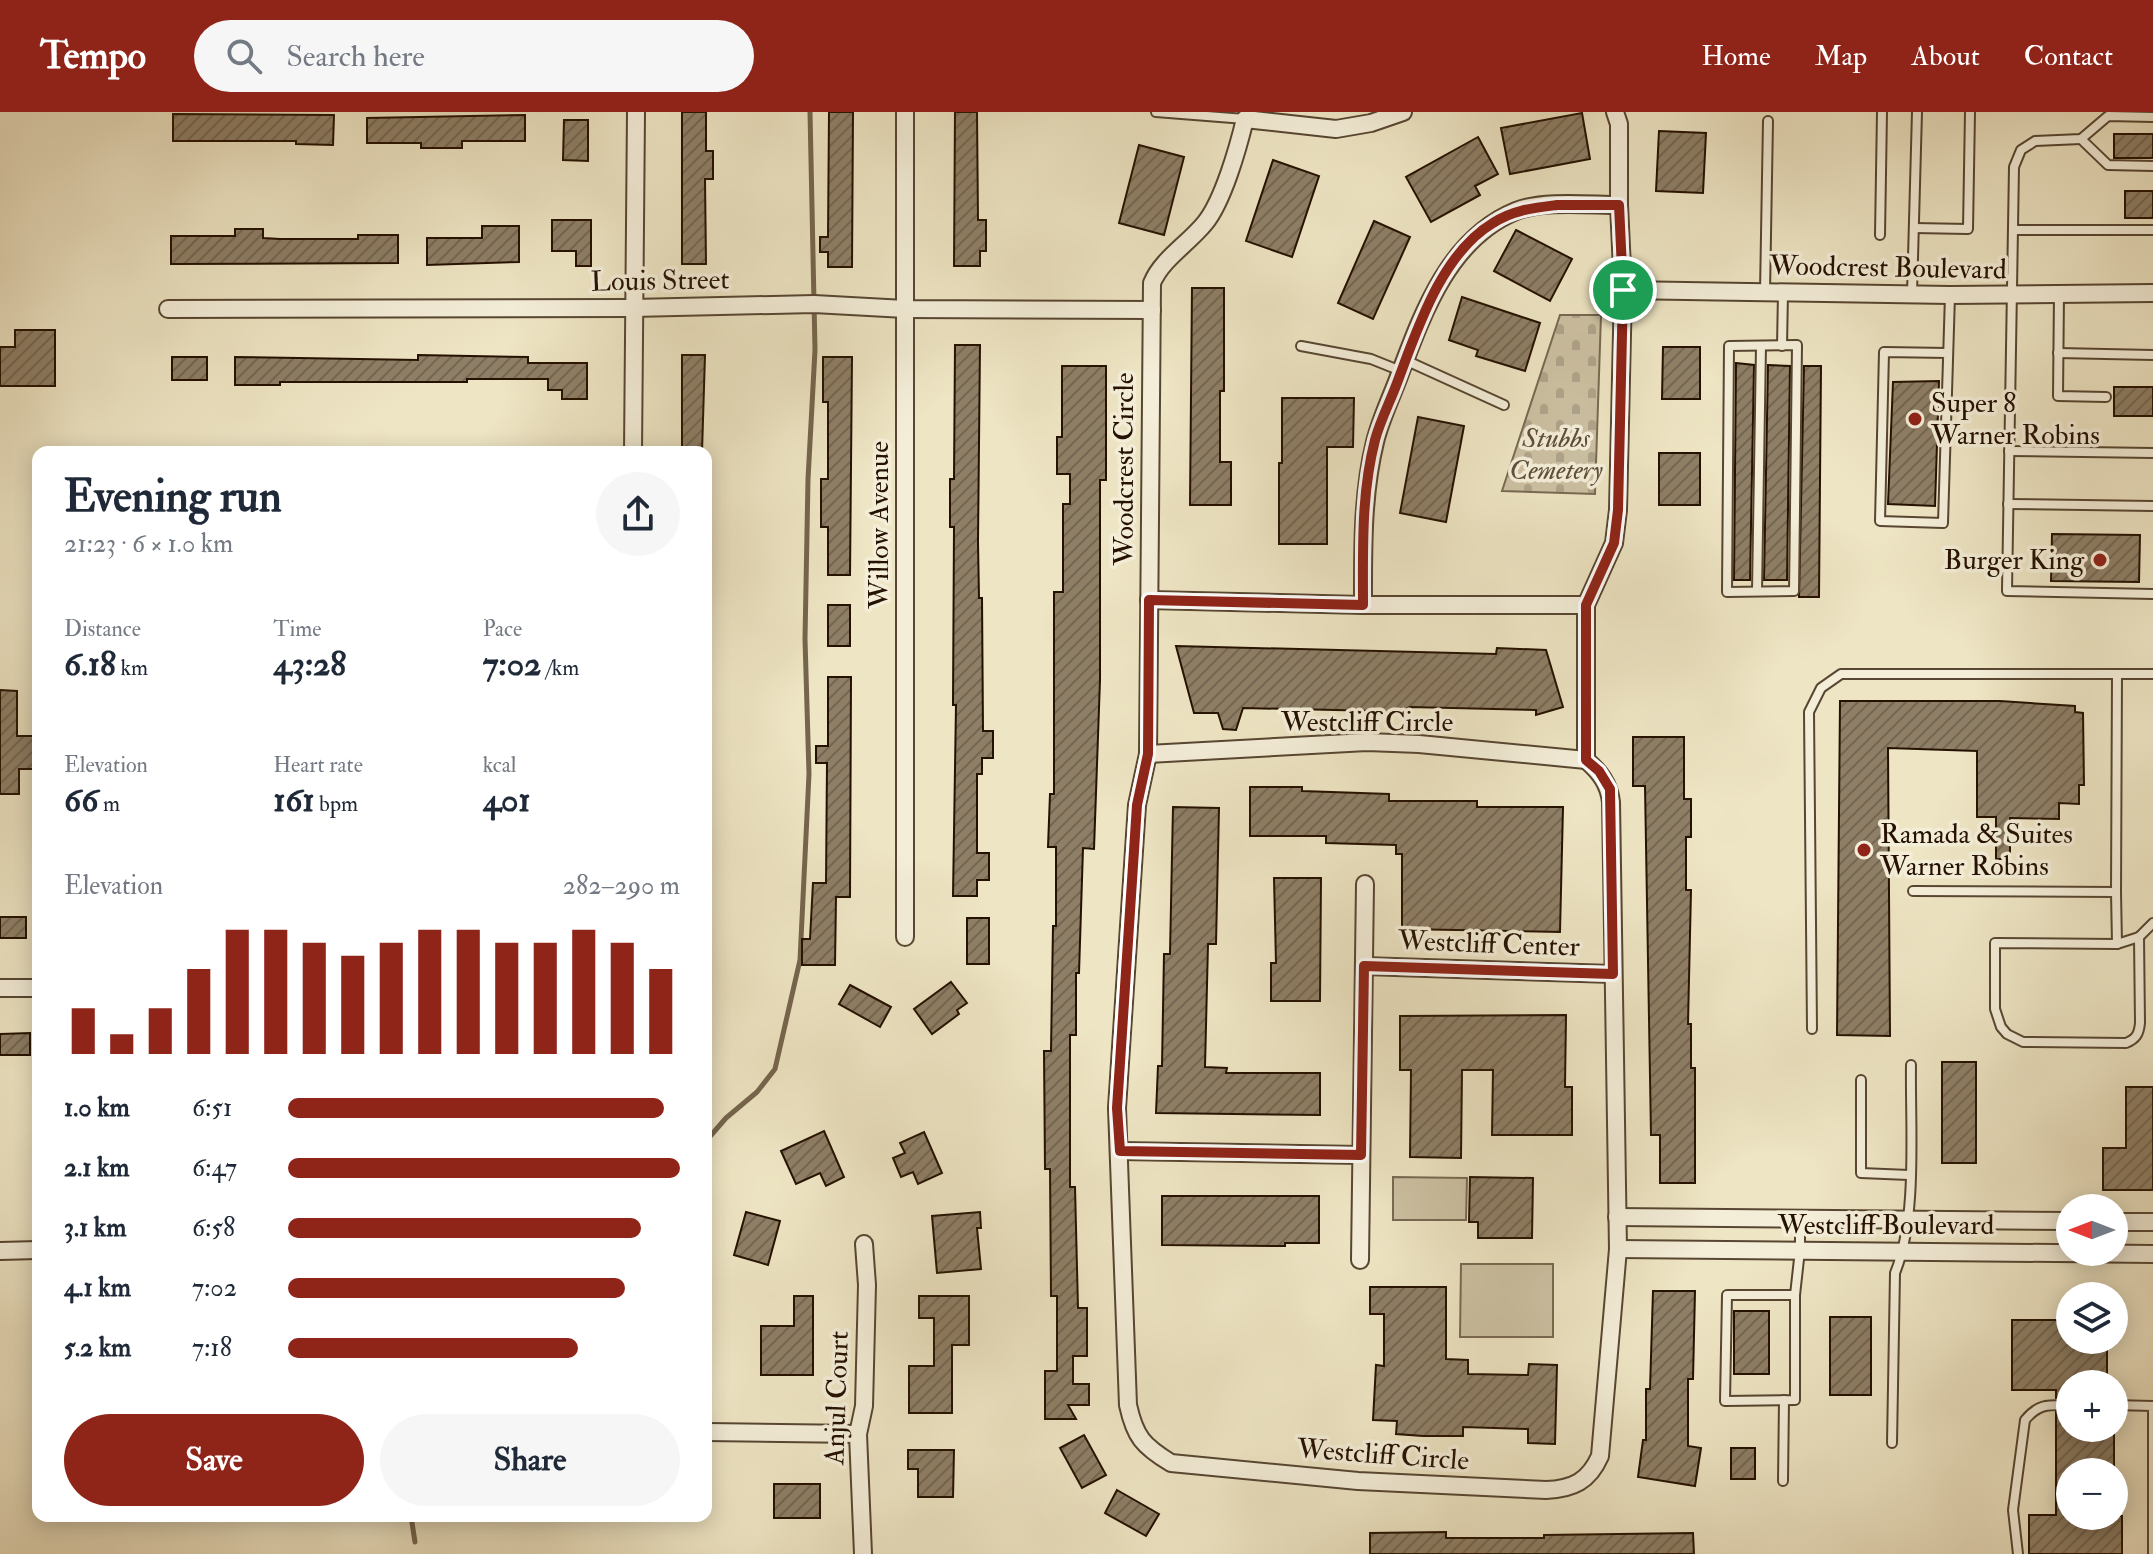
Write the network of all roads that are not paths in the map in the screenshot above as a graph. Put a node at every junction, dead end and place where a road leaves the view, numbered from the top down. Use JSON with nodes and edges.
{"nodes":[{"id":1,"x":636,"y":112,"type":"edge"},
{"id":2,"x":905,"y":112,"type":"edge"},
{"id":3,"x":1156,"y":112,"type":"edge"},
{"id":4,"x":1403,"y":112,"type":"edge"},
{"id":5,"x":1615,"y":112,"type":"edge"},
{"id":6,"x":1882,"y":112,"type":"edge"},
{"id":7,"x":1917,"y":112,"type":"edge"},
{"id":8,"x":1970,"y":112,"type":"edge"},
{"id":9,"x":2153,"y":117,"type":"edge"},
{"id":10,"x":1245,"y":119,"type":"junction"},
{"id":11,"x":1300,"y":119,"type":"edge"},
{"id":12,"x":1768,"y":121,"type":"dead end"},
{"id":13,"x":2081,"y":139,"type":"junction"},
{"id":14,"x":2153,"y":166,"type":"edge"},
{"id":15,"x":1619,"y":205,"type":"junction"},
{"id":16,"x":1914,"y":228,"type":"junction"},
{"id":17,"x":2013,"y":230,"type":"junction"},
{"id":18,"x":2153,"y":230,"type":"edge"},
{"id":19,"x":1880,"y":235,"type":"dead end"},
{"id":20,"x":1623,"y":290,"type":"junction"},
{"id":21,"x":1765,"y":293,"type":"junction"},
{"id":22,"x":1783,"y":293,"type":"junction"},
{"id":23,"x":2153,"y":293,"type":"edge"},
{"id":24,"x":2059,"y":294,"type":"junction"},
{"id":25,"x":1912,"y":295,"type":"junction"},
{"id":26,"x":1950,"y":295,"type":"junction"},
{"id":27,"x":2013,"y":295,"type":"junction"},
{"id":28,"x":633,"y":308,"type":"junction"},
{"id":29,"x":168,"y":309,"type":"dead end"},
{"id":30,"x":905,"y":309,"type":"junction"},
{"id":31,"x":1152,"y":310,"type":"junction"},
{"id":32,"x":1301,"y":346,"type":"dead end"},
{"id":33,"x":1761,"y":346,"type":"junction"},
{"id":34,"x":1782,"y":346,"type":"junction"},
{"id":35,"x":1948,"y":353,"type":"junction"},
{"id":36,"x":2058,"y":353,"type":"junction"},
{"id":37,"x":2153,"y":355,"type":"edge"},
{"id":38,"x":1403,"y":366,"type":"junction"},
{"id":39,"x":2106,"y":397,"type":"dead end"},
{"id":40,"x":1504,"y":405,"type":"dead end"},
{"id":41,"x":633,"y":446,"type":"edge"},
{"id":42,"x":2009,"y":451,"type":"junction"},
{"id":43,"x":2153,"y":453,"type":"edge"},
{"id":44,"x":2008,"y":504,"type":"junction"},
{"id":45,"x":2153,"y":506,"type":"edge"},
{"id":46,"x":1757,"y":591,"type":"junction"},
{"id":47,"x":2153,"y":594,"type":"edge"},
{"id":48,"x":1149,"y":600,"type":"junction"},
{"id":49,"x":1363,"y":605,"type":"junction"},
{"id":50,"x":1586,"y":605,"type":"junction"},
{"id":51,"x":2117,"y":674,"type":"junction"},
{"id":52,"x":2153,"y":674,"type":"edge"},
{"id":53,"x":1148,"y":754,"type":"junction"},
{"id":54,"x":1586,"y":760,"type":"junction"},
{"id":55,"x":1365,"y":884,"type":"dead end"},
{"id":56,"x":1913,"y":891,"type":"dead end"},
{"id":57,"x":2116,"y":892,"type":"junction"},
{"id":58,"x":2153,"y":923,"type":"edge"},
{"id":59,"x":905,"y":937,"type":"dead end"},
{"id":60,"x":2139,"y":937,"type":"junction"},
{"id":61,"x":2117,"y":944,"type":"junction"},
{"id":62,"x":1364,"y":966,"type":"junction"},
{"id":63,"x":1613,"y":974,"type":"junction"},
{"id":64,"x":0,"y":988,"type":"edge"},
{"id":65,"x":32,"y":988,"type":"edge"},
{"id":66,"x":1812,"y":1029,"type":"dead end"},
{"id":67,"x":1911,"y":1065,"type":"dead end"},
{"id":68,"x":1861,"y":1080,"type":"dead end"},
{"id":69,"x":1120,"y":1151,"type":"junction"},
{"id":70,"x":1361,"y":1155,"type":"junction"},
{"id":71,"x":1909,"y":1175,"type":"junction"},
{"id":72,"x":1617,"y":1217,"type":"junction"},
{"id":73,"x":1800,"y":1219,"type":"junction"},
{"id":74,"x":1908,"y":1220,"type":"junction"},
{"id":75,"x":2056,"y":1221,"type":"edge"},
{"id":76,"x":2128,"y":1222,"type":"edge"},
{"id":77,"x":2153,"y":1222,"type":"edge"},
{"id":78,"x":864,"y":1244,"type":"dead end"},
{"id":79,"x":1618,"y":1249,"type":"junction"},
{"id":80,"x":32,"y":1250,"type":"edge"},
{"id":81,"x":1800,"y":1250,"type":"junction"},
{"id":82,"x":0,"y":1251,"type":"edge"},
{"id":83,"x":1904,"y":1251,"type":"junction"},
{"id":84,"x":2153,"y":1254,"type":"edge"},
{"id":85,"x":1360,"y":1260,"type":"dead end"},
{"id":86,"x":1795,"y":1295,"type":"junction"},
{"id":87,"x":1784,"y":1400,"type":"junction"},
{"id":88,"x":2056,"y":1405,"type":"edge"},
{"id":89,"x":2128,"y":1405,"type":"edge"},
{"id":90,"x":712,"y":1432,"type":"edge"},
{"id":91,"x":858,"y":1434,"type":"junction"},
{"id":92,"x":1892,"y":1443,"type":"dead end"},
{"id":93,"x":1783,"y":1481,"type":"dead end"},
{"id":94,"x":863,"y":1554,"type":"edge"},
{"id":95,"x":2018,"y":1554,"type":"edge"},
{"id":96,"x":2153,"y":1554,"type":"edge"}],
"edges":[{"from":1,"to":28,"type":"street"},
{"from":2,"to":30,"type":"street","name":"Willow Avenue"},
{"from":3,"to":10,"type":"lane"},
{"from":4,"to":11,"type":"street"},
{"from":5,"to":15,"type":"street"},
{"from":6,"to":19,"type":"lane"},
{"from":7,"to":16,"type":"lane"},
{"from":8,"to":16,"type":"lane"},
{"from":9,"to":13,"type":"lane"},
{"from":10,"to":11,"type":"street"},
{"from":10,"to":31,"type":"street","name":"Woodcrest Circle"},
{"from":12,"to":21,"type":"lane"},
{"from":13,"to":14,"type":"lane"},
{"from":13,"to":17,"type":"lane"},
{"from":15,"to":20,"type":"street"},
{"from":15,"to":38,"type":"street"},
{"from":16,"to":25,"type":"lane"},
{"from":17,"to":18,"type":"lane"},
{"from":17,"to":27,"type":"lane"},
{"from":20,"to":21,"type":"street","name":"Woodcrest Boulevard"},
{"from":20,"to":50,"type":"street"},
{"from":21,"to":22,"type":"street","name":"Woodcrest Boulevard"},
{"from":22,"to":25,"type":"street","name":"Woodcrest Boulevard"},
{"from":22,"to":34,"type":"lane"},
{"from":23,"to":24,"type":"street","name":"Woodcrest Boulevard"},
{"from":24,"to":27,"type":"street","name":"Woodcrest Boulevard"},
{"from":24,"to":36,"type":"lane"},
{"from":25,"to":26,"type":"street","name":"Woodcrest Boulevard"},
{"from":26,"to":27,"type":"street","name":"Woodcrest Boulevard"},
{"from":26,"to":35,"type":"lane"},
{"from":27,"to":42,"type":"lane"},
{"from":28,"to":29,"type":"street","name":"Louis Street"},
{"from":28,"to":30,"type":"street","name":"Louis Street"},
{"from":28,"to":41,"type":"street"},
{"from":30,"to":31,"type":"street","name":"Louis Street"},
{"from":30,"to":59,"type":"street","name":"Willow Avenue"},
{"from":31,"to":48,"type":"street","name":"Woodcrest Circle"},
{"from":32,"to":38,"type":"lane"},
{"from":33,"to":34,"type":"lane"},
{"from":33,"to":46,"type":"lane"},
{"from":33,"to":46,"type":"lane"},
{"from":34,"to":46,"type":"lane"},
{"from":35,"to":35,"type":"lane"},
{"from":36,"to":37,"type":"lane"},
{"from":36,"to":39,"type":"lane"},
{"from":38,"to":40,"type":"lane"},
{"from":38,"to":49,"type":"street"},
{"from":42,"to":43,"type":"lane"},
{"from":42,"to":44,"type":"lane"},
{"from":44,"to":45,"type":"lane"},
{"from":44,"to":47,"type":"lane"},
{"from":48,"to":49,"type":"street","name":"Woodcrest Circle"},
{"from":48,"to":53,"type":"street","name":"Westcliff Circle"},
{"from":49,"to":50,"type":"street","name":"Woodcrest Circle"},
{"from":50,"to":54,"type":"street"},
{"from":51,"to":52,"type":"lane"},
{"from":51,"to":57,"type":"lane"},
{"from":51,"to":66,"type":"lane"},
{"from":53,"to":54,"type":"street","name":"Westcliff Circle"},
{"from":53,"to":69,"type":"street","name":"Westcliff Circle"},
{"from":54,"to":63,"type":"street","name":"Westcliff Circle"},
{"from":55,"to":62,"type":"street","name":"Westcliff Center"},
{"from":56,"to":57,"type":"lane"},
{"from":57,"to":61,"type":"lane"},
{"from":58,"to":60,"type":"lane"},
{"from":60,"to":61,"type":"lane"},
{"from":60,"to":61,"type":"lane"},
{"from":62,"to":63,"type":"street","name":"Westcliff Center"},
{"from":62,"to":70,"type":"street","name":"Westcliff Center"},
{"from":63,"to":72,"type":"street","name":"Westcliff Circle"},
{"from":64,"to":65,"type":"street"},
{"from":67,"to":71,"type":"lane"},
{"from":68,"to":71,"type":"lane"},
{"from":69,"to":70,"type":"street"},
{"from":69,"to":79,"type":"street","name":"Westcliff Circle"},
{"from":70,"to":85,"type":"street","name":"Westcliff Center"},
{"from":71,"to":74,"type":"lane"},
{"from":72,"to":73,"type":"street","name":"Westcliff Boulevard"},
{"from":72,"to":79,"type":"street","name":"Westcliff Circle"},
{"from":73,"to":74,"type":"street","name":"Westcliff Boulevard"},
{"from":73,"to":81,"type":"lane"},
{"from":74,"to":75,"type":"street","name":"Westcliff Boulevard"},
{"from":74,"to":83,"type":"lane"},
{"from":76,"to":77,"type":"street"},
{"from":78,"to":91,"type":"street","name":"Anjul Court"},
{"from":79,"to":81,"type":"street","name":"Westcliff Boulevard"},
{"from":80,"to":82,"type":"street"},
{"from":81,"to":83,"type":"street","name":"Westcliff Boulevard"},
{"from":81,"to":86,"type":"lane"},
{"from":83,"to":84,"type":"street","name":"Westcliff Boulevard"},
{"from":83,"to":92,"type":"lane"},
{"from":86,"to":87,"type":"lane"},
{"from":86,"to":87,"type":"lane"},
{"from":87,"to":93,"type":"lane"},
{"from":88,"to":95,"type":"lane"},
{"from":89,"to":96,"type":"lane"},
{"from":90,"to":91,"type":"street"},
{"from":91,"to":94,"type":"street","name":"Anjul Court"}]}
